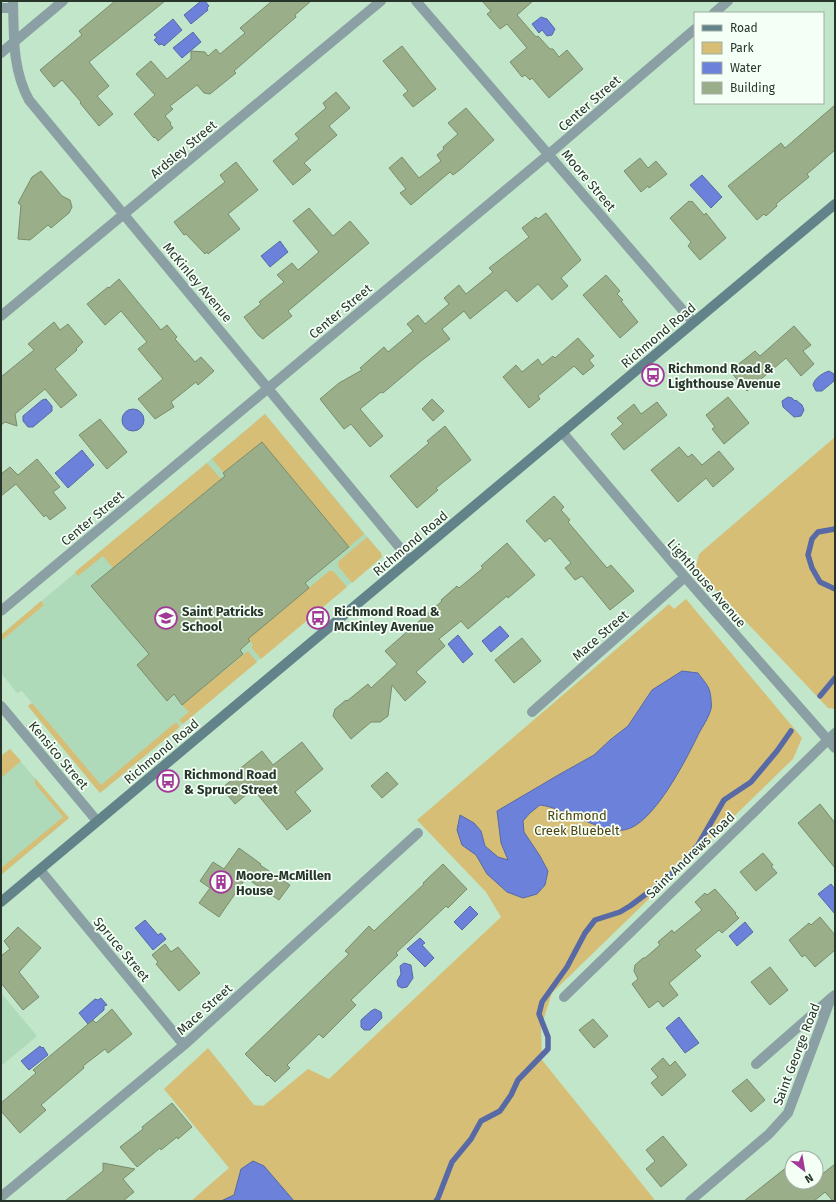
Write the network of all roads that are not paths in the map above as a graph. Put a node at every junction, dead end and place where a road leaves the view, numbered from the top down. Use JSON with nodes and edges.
{"nodes":[{"id":1,"x":63,"y":1,"type":"edge"},
{"id":2,"x":381,"y":1,"type":"edge"},
{"id":3,"x":416,"y":1,"type":"edge"},
{"id":4,"x":728,"y":1,"type":"edge"},
{"id":5,"x":13,"y":5,"type":"edge"},
{"id":6,"x":1,"y":8,"type":"edge"},
{"id":7,"x":715,"y":12,"type":"edge"},
{"id":8,"x":694,"y":30,"type":"edge"},
{"id":9,"x":13,"y":43,"type":"junction"},
{"id":10,"x":1,"y":53,"type":"edge"},
{"id":11,"x":549,"y":154,"type":"junction"},
{"id":12,"x":835,"y":204,"type":"edge"},
{"id":13,"x":124,"y":214,"type":"junction"},
{"id":14,"x":1,"y":316,"type":"edge"},
{"id":15,"x":693,"y":322,"type":"junction"},
{"id":16,"x":268,"y":388,"type":"junction"},
{"id":17,"x":562,"y":432,"type":"junction"},
{"id":18,"x":410,"y":560,"type":"junction"},
{"id":19,"x":685,"y":577,"type":"junction"},
{"id":20,"x":1,"y":611,"type":"edge"},
{"id":21,"x":1,"y":706,"type":"edge"},
{"id":22,"x":532,"y":712,"type":"dead end"},
{"id":23,"x":831,"y":736,"type":"edge"},
{"id":24,"x":835,"y":748,"type":"edge"},
{"id":25,"x":97,"y":821,"type":"junction"},
{"id":26,"x":418,"y":833,"type":"dead end"},
{"id":27,"x":40,"y":870,"type":"junction"},
{"id":28,"x":1,"y":902,"type":"edge"},
{"id":29,"x":833,"y":996,"type":"edge"},
{"id":30,"x":564,"y":997,"type":"dead end"},
{"id":31,"x":184,"y":1045,"type":"junction"},
{"id":32,"x":756,"y":1064,"type":"dead end"},
{"id":33,"x":1,"y":1197,"type":"edge"},
{"id":34,"x":690,"y":1201,"type":"edge"}],
"edges":[{"from":1,"to":9,"type":"street"},
{"from":2,"to":13,"type":"street","name":"Ardsley Street"},
{"from":3,"to":11,"type":"street","name":"Moore Street"},
{"from":4,"to":7,"type":"street"},
{"from":5,"to":6,"type":"street"},
{"from":5,"to":9,"type":"street","name":"McKinley Avenue"},
{"from":8,"to":11,"type":"street","name":"Center Street"},
{"from":9,"to":10,"type":"street"},
{"from":9,"to":13,"type":"street","name":"McKinley Avenue"},
{"from":11,"to":15,"type":"street","name":"Moore Street"},
{"from":11,"to":16,"type":"street","name":"Center Street"},
{"from":12,"to":15,"type":"street","name":"Richmond Road"},
{"from":13,"to":14,"type":"street","name":"Ardsley Street"},
{"from":13,"to":16,"type":"street","name":"McKinley Avenue"},
{"from":15,"to":17,"type":"street","name":"Richmond Road"},
{"from":16,"to":18,"type":"street","name":"McKinley Avenue"},
{"from":16,"to":20,"type":"street","name":"Center Street"},
{"from":17,"to":18,"type":"street","name":"Richmond Road"},
{"from":17,"to":19,"type":"street","name":"Lighthouse Avenue"},
{"from":18,"to":25,"type":"street","name":"Richmond Road"},
{"from":19,"to":22,"type":"street","name":"Mace Street"},
{"from":19,"to":23,"type":"street","name":"Lighthouse Avenue"},
{"from":21,"to":25,"type":"street","name":"Kensico Street"},
{"from":23,"to":24,"type":"street","name":"Lighthouse Avenue"},
{"from":23,"to":30,"type":"street","name":"Saint Andrews Road"},
{"from":25,"to":27,"type":"street","name":"Richmond Road"},
{"from":26,"to":31,"type":"street","name":"Mace Street"},
{"from":27,"to":28,"type":"street","name":"Richmond Road"},
{"from":27,"to":31,"type":"street","name":"Spruce Street"},
{"from":29,"to":32,"type":"street"},
{"from":29,"to":34,"type":"street","name":"Saint George Road"},
{"from":31,"to":33,"type":"street","name":"Mace Street"}]}
